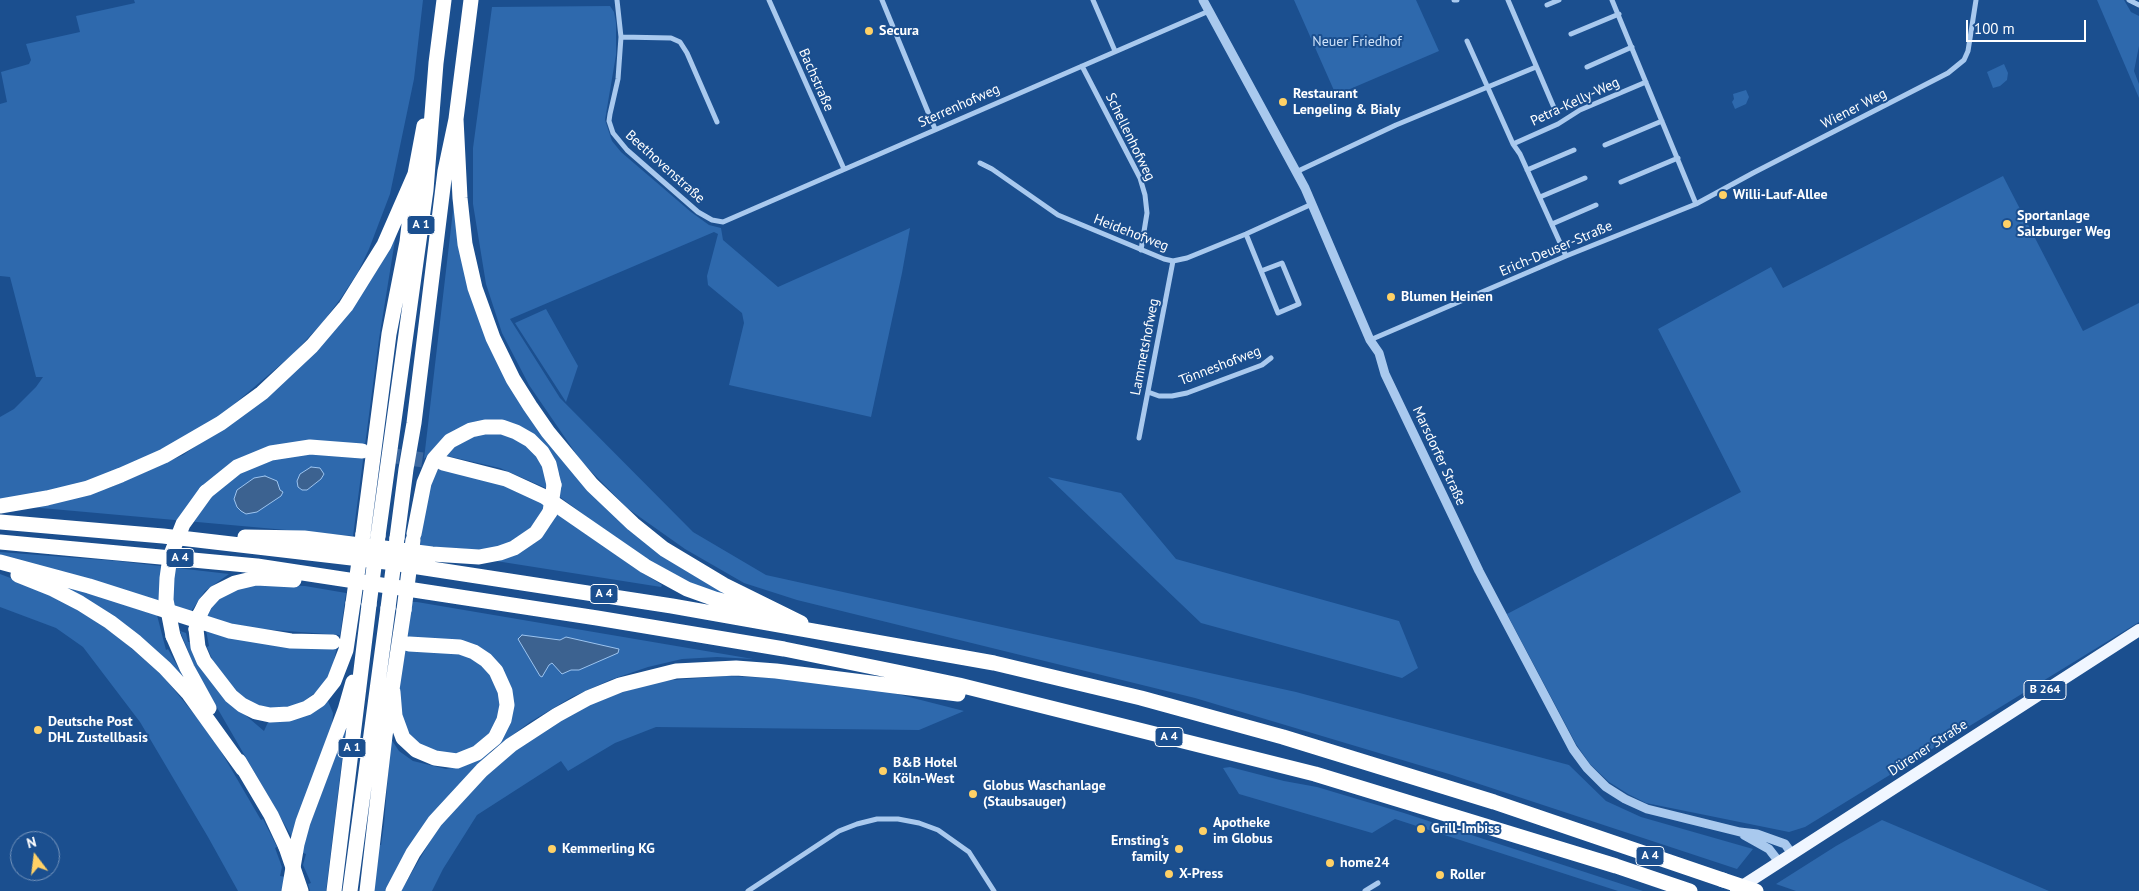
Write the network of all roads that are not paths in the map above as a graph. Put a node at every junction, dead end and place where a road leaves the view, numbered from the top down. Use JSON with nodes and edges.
{"nodes":[{"id":1,"x":444,"y":0,"type":"edge"},
{"id":2,"x":471,"y":0,"type":"edge"},
{"id":3,"x":617,"y":0,"type":"edge"},
{"id":4,"x":768,"y":0,"type":"edge"},
{"id":5,"x":882,"y":0,"type":"edge"},
{"id":6,"x":1093,"y":0,"type":"edge"},
{"id":7,"x":1203,"y":0,"type":"edge"},
{"id":8,"x":1508,"y":0,"type":"edge"},
{"id":9,"x":1559,"y":0,"type":"edge"},
{"id":10,"x":1612,"y":0,"type":"edge"},
{"id":11,"x":1976,"y":0,"type":"edge"},
{"id":12,"x":2129,"y":0,"type":"edge"},
{"id":13,"x":1547,"y":5,"type":"dead end"},
{"id":14,"x":2139,"y":6,"type":"edge"},
{"id":15,"x":1209,"y":11,"type":"junction"},
{"id":16,"x":1618,"y":14,"type":"junction"},
{"id":17,"x":1571,"y":34,"type":"dead end"},
{"id":18,"x":621,"y":36,"type":"junction"},
{"id":19,"x":1467,"y":41,"type":"dead end"},
{"id":20,"x":1632,"y":47,"type":"junction"},
{"id":21,"x":1115,"y":51,"type":"junction"},
{"id":22,"x":436,"y":63,"type":"junction"},
{"id":23,"x":1082,"y":66,"type":"junction"},
{"id":24,"x":1536,"y":67,"type":"junction"},
{"id":25,"x":1587,"y":67,"type":"dead end"},
{"id":26,"x":1646,"y":82,"type":"junction"},
{"id":27,"x":1488,"y":87,"type":"junction"},
{"id":28,"x":1555,"y":110,"type":"dead end"},
{"id":29,"x":456,"y":119,"type":"junction"},
{"id":30,"x":1662,"y":120,"type":"junction"},
{"id":31,"x":717,"y":122,"type":"dead end"},
{"id":32,"x":935,"y":129,"type":"junction"},
{"id":33,"x":1513,"y":144,"type":"junction"},
{"id":34,"x":1605,"y":145,"type":"dead end"},
{"id":35,"x":1574,"y":150,"type":"dead end"},
{"id":36,"x":1678,"y":158,"type":"junction"},
{"id":37,"x":980,"y":163,"type":"dead end"},
{"id":38,"x":844,"y":169,"type":"junction"},
{"id":39,"x":1527,"y":170,"type":"junction"},
{"id":40,"x":1296,"y":172,"type":"junction"},
{"id":41,"x":415,"y":174,"type":"junction"},
{"id":42,"x":1584,"y":178,"type":"dead end"},
{"id":43,"x":1621,"y":182,"type":"dead end"},
{"id":44,"x":1540,"y":197,"type":"junction"},
{"id":45,"x":1312,"y":204,"type":"junction"},
{"id":46,"x":1696,"y":204,"type":"junction"},
{"id":47,"x":1596,"y":205,"type":"dead end"},
{"id":48,"x":718,"y":221,"type":"joint"},
{"id":49,"x":1552,"y":224,"type":"junction"},
{"id":50,"x":1246,"y":234,"type":"junction"},
{"id":51,"x":1141,"y":250,"type":"junction"},
{"id":52,"x":1566,"y":256,"type":"junction"},
{"id":53,"x":1174,"y":261,"type":"junction"},
{"id":54,"x":1262,"y":271,"type":"junction"},
{"id":55,"x":1370,"y":340,"type":"junction"},
{"id":56,"x":1271,"y":358,"type":"dead end"},
{"id":57,"x":1148,"y":392,"type":"junction"},
{"id":58,"x":414,"y":423,"type":"junction"},
{"id":59,"x":1139,"y":438,"type":"dead end"},
{"id":60,"x":362,"y":451,"type":"tunnel mouth"},
{"id":61,"x":443,"y":463,"type":"tunnel mouth"},
{"id":62,"x":0,"y":506,"type":"edge"},
{"id":63,"x":0,"y":522,"type":"edge"},
{"id":64,"x":413,"y":537,"type":"junction"},
{"id":65,"x":186,"y":539,"type":"junction"},
{"id":66,"x":0,"y":542,"type":"edge"},
{"id":67,"x":0,"y":562,"type":"edge"},
{"id":68,"x":0,"y":569,"type":"edge"},
{"id":69,"x":359,"y":582,"type":"junction"},
{"id":70,"x":783,"y":615,"type":"junction"},
{"id":71,"x":366,"y":625,"type":"junction"},
{"id":72,"x":2139,"y":630,"type":"edge"},
{"id":73,"x":820,"y":632,"type":"junction"},
{"id":74,"x":333,"y":642,"type":"dead end"},
{"id":75,"x":409,"y":644,"type":"dead end"},
{"id":76,"x":393,"y":692,"type":"junction"},
{"id":77,"x":1023,"y":702,"type":"junction"},
{"id":78,"x":370,"y":743,"type":"junction"},
{"id":79,"x":243,"y":769,"type":"junction"},
{"id":80,"x":1740,"y":832,"type":"junction"},
{"id":81,"x":1792,"y":854,"type":"junction"},
{"id":82,"x":1779,"y":862,"type":"junction"},
{"id":83,"x":1378,"y":883,"type":"dead end"},
{"id":84,"x":1728,"y":886,"type":"edge"},
{"id":85,"x":289,"y":891,"type":"edge"},
{"id":86,"x":301,"y":891,"type":"edge"},
{"id":87,"x":334,"y":891,"type":"edge"},
{"id":88,"x":350,"y":891,"type":"edge"},
{"id":89,"x":367,"y":891,"type":"edge"},
{"id":90,"x":393,"y":891,"type":"edge"},
{"id":91,"x":748,"y":891,"type":"edge"},
{"id":92,"x":994,"y":891,"type":"edge"},
{"id":93,"x":1365,"y":891,"type":"edge"},
{"id":94,"x":1690,"y":891,"type":"edge"},
{"id":95,"x":1756,"y":891,"type":"edge"}],
"edges":[{"from":1,"to":22,"type":"highway","number":"A 1"},
{"from":2,"to":29,"type":"highway","number":"A 1"},
{"from":3,"to":18,"type":"street","name":"Beethovenstraße"},
{"from":4,"to":38,"type":"street","name":"Bachstraße"},
{"from":5,"to":32,"type":"street"},
{"from":6,"to":21,"type":"street"},
{"from":7,"to":15,"type":"street","name":"Marsdorfer Straße"},
{"from":8,"to":24,"type":"street"},
{"from":9,"to":13,"type":"street"},
{"from":10,"to":16,"type":"street"},
{"from":11,"to":46,"type":"street","name":"Wiener Weg"},
{"from":12,"to":14,"type":"street"},
{"from":15,"to":21,"type":"street","name":"Sterrenhofweg"},
{"from":15,"to":40,"type":"street","name":"Marsdorfer Straße"},
{"from":16,"to":17,"type":"street"},
{"from":16,"to":20,"type":"street"},
{"from":18,"to":31,"type":"street"},
{"from":18,"to":48,"type":"street","name":"Beethovenstraße"},
{"from":19,"to":27,"type":"street"},
{"from":20,"to":25,"type":"street"},
{"from":20,"to":26,"type":"street"},
{"from":21,"to":23,"type":"street","name":"Sterrenhofweg"},
{"from":22,"to":41,"type":"highway"},
{"from":22,"to":71,"type":"highway","number":"A 1","bridge":true},
{"from":23,"to":32,"type":"street","name":"Sterrenhofweg"},
{"from":23,"to":51,"type":"street","name":"Schellenhofweg"},
{"from":24,"to":27,"type":"street"},
{"from":24,"to":28,"type":"street"},
{"from":26,"to":30,"type":"street"},
{"from":26,"to":33,"type":"street","name":"Petra-Kelly-Weg"},
{"from":27,"to":33,"type":"street"},
{"from":27,"to":40,"type":"street"},
{"from":29,"to":58,"type":"highway","number":"A 1"},
{"from":29,"to":70,"type":"highway"},
{"from":30,"to":34,"type":"street"},
{"from":30,"to":36,"type":"street"},
{"from":32,"to":38,"type":"street","name":"Sterrenhofweg"},
{"from":33,"to":39,"type":"street"},
{"from":35,"to":39,"type":"street"},
{"from":36,"to":43,"type":"street"},
{"from":36,"to":46,"type":"street"},
{"from":37,"to":51,"type":"street","name":"Heidehofweg"},
{"from":38,"to":48,"type":"street","name":"Sterrenhofweg"},
{"from":39,"to":44,"type":"street"},
{"from":40,"to":45,"type":"street","name":"Marsdorfer Straße"},
{"from":41,"to":62,"type":"highway"},
{"from":41,"to":69,"type":"highway","bridge":true},
{"from":42,"to":44,"type":"street"},
{"from":44,"to":49,"type":"street"},
{"from":45,"to":50,"type":"street","name":"Heidehofweg"},
{"from":45,"to":55,"type":"street","name":"Marsdorfer Straße"},
{"from":46,"to":52,"type":"street","name":"Erich-Deuser-Straße"},
{"from":47,"to":49,"type":"street"},
{"from":49,"to":52,"type":"street"},
{"from":50,"to":53,"type":"street","name":"Heidehofweg"},
{"from":50,"to":54,"type":"street"},
{"from":51,"to":53,"type":"street","name":"Heidehofweg"},
{"from":52,"to":55,"type":"street","name":"Erich-Deuser-Straße"},
{"from":53,"to":57,"type":"street","name":"Lammetshofweg"},
{"from":54,"to":54,"type":"street"},
{"from":55,"to":80,"type":"street","name":"Marsdorfer Straße"},
{"from":56,"to":57,"type":"street","name":"Tönneshofweg"},
{"from":57,"to":59,"type":"street","name":"Lammetshofweg"},
{"from":58,"to":64,"type":"highway"},
{"from":58,"to":78,"type":"highway","number":"A 1","bridge":true},
{"from":60,"to":79,"type":"highway","bridge":true},
{"from":61,"to":70,"type":"highway"},
{"from":63,"to":65,"type":"highway","number":"A 4"},
{"from":64,"to":65,"type":"highway","bridge":true},
{"from":64,"to":76,"type":"highway","bridge":true},
{"from":65,"to":73,"type":"highway","number":"A 4"},
{"from":66,"to":69,"type":"highway","number":"A 4"},
{"from":67,"to":74,"type":"highway"},
{"from":68,"to":79,"type":"highway"},
{"from":69,"to":77,"type":"highway","number":"A 4"},
{"from":70,"to":73,"type":"highway"},
{"from":71,"to":85,"type":"highway"},
{"from":71,"to":87,"type":"highway","number":"A 1"},
{"from":72,"to":81,"type":"main road","name":"Dürener Straße","number":"B 264"},
{"from":73,"to":84,"type":"highway","number":"A 4"},
{"from":75,"to":76,"type":"highway"},
{"from":76,"to":89,"type":"highway"},
{"from":77,"to":90,"type":"highway"},
{"from":77,"to":94,"type":"highway","number":"A 4"},
{"from":78,"to":88,"type":"highway","number":"A 1"},
{"from":78,"to":89,"type":"highway"},
{"from":79,"to":86,"type":"highway","bridge":true},
{"from":80,"to":81,"type":"street","name":"Marsdorfer Straße"},
{"from":80,"to":82,"type":"street","name":"Marsdorfer Straße"},
{"from":81,"to":82,"type":"main road","name":"Dürener Straße","number":"B 264"},
{"from":82,"to":84,"type":"main road","name":"Dürener Straße","number":"B 264"},
{"from":83,"to":93,"type":"street"},
{"from":84,"to":95,"type":"highway","number":"A 4","bridge":true},
{"from":91,"to":92,"type":"street"}]}
